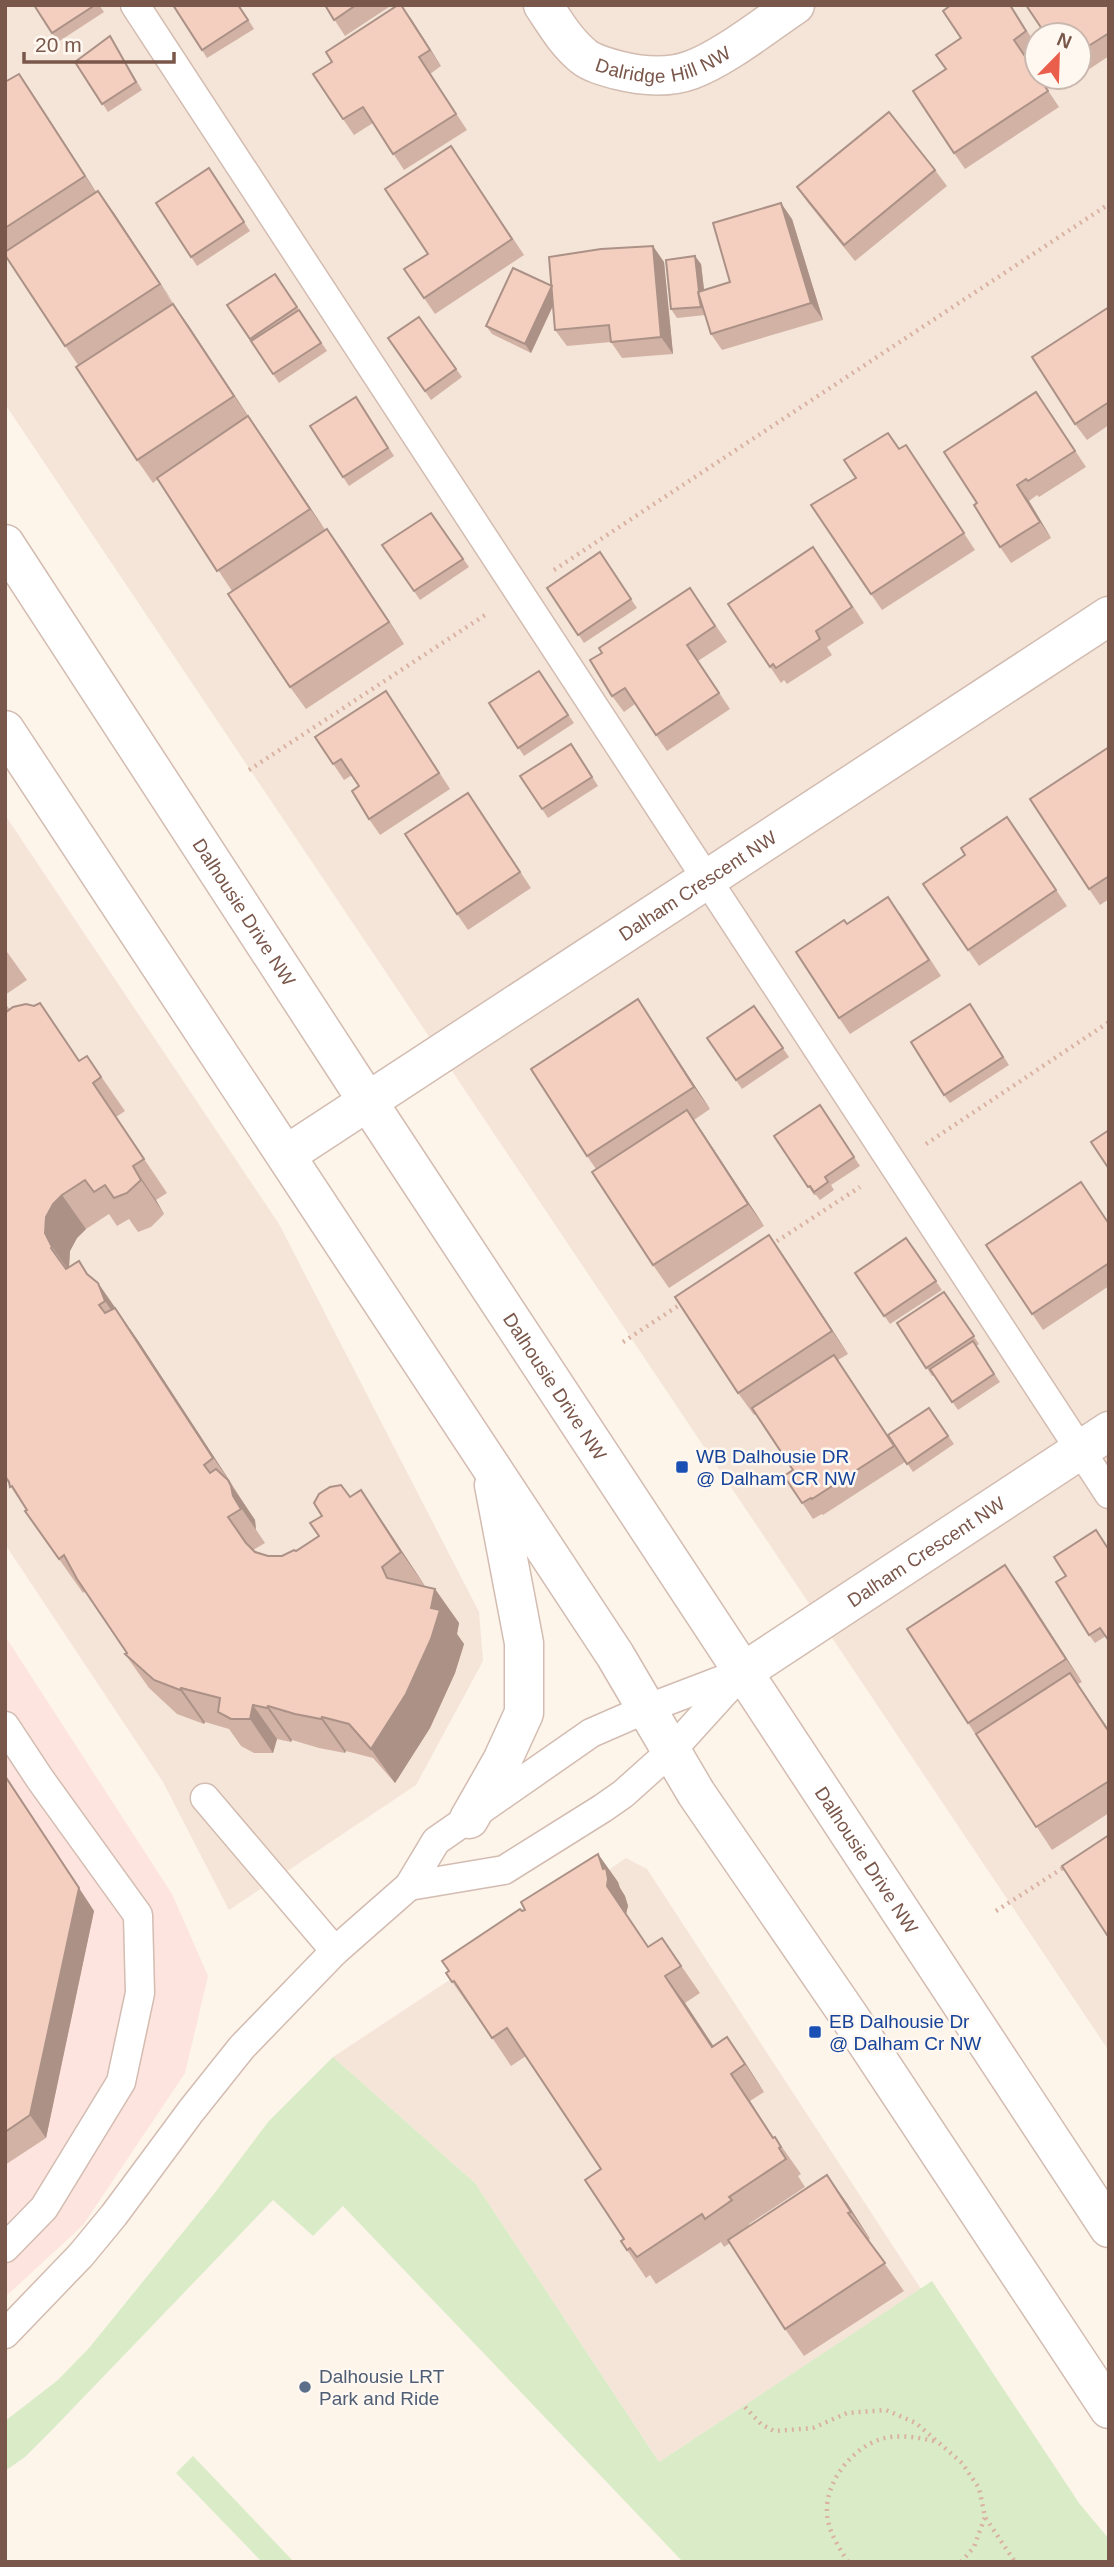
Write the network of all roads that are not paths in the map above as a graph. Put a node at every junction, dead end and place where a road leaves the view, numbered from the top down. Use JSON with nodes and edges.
{"nodes":[{"id":1,"x":135,"y":5,"type":"edge"},
{"id":2,"x":543,"y":5,"type":"edge"},
{"id":3,"x":795,"y":5,"type":"edge"},
{"id":4,"x":5,"y":544,"type":"edge"},
{"id":5,"x":1109,"y":616,"type":"edge"},
{"id":6,"x":5,"y":730,"type":"edge"},
{"id":7,"x":707,"y":880,"type":"junction"},
{"id":8,"x":368,"y":1102,"type":"junction"},
{"id":9,"x":286,"y":1156,"type":"junction"},
{"id":10,"x":1094,"y":1440,"type":"edge"},
{"id":11,"x":490,"y":1466,"type":"junction"},
{"id":12,"x":1109,"y":1494,"type":"edge"},
{"id":13,"x":743,"y":1672,"type":"junction"},
{"id":14,"x":646,"y":1709,"type":"junction"},
{"id":15,"x":5,"y":1726,"type":"edge"},
{"id":16,"x":671,"y":1751,"type":"junction"},
{"id":17,"x":205,"y":1798,"type":"dead end"},
{"id":18,"x":469,"y":1819,"type":"junction"},
{"id":19,"x":409,"y":1886,"type":"junction"},
{"id":20,"x":335,"y":1951,"type":"junction"},
{"id":21,"x":1109,"y":2228,"type":"edge"},
{"id":22,"x":5,"y":2248,"type":"edge"},
{"id":23,"x":5,"y":2334,"type":"edge"},
{"id":24,"x":1109,"y":2409,"type":"edge"}],
"edges":[{"from":1,"to":7,"type":"lane"},
{"from":2,"to":3,"type":"street","name":"Dalridge Hill NW"},
{"from":4,"to":8,"type":"street","name":"Dalhousie Drive NW"},
{"from":5,"to":7,"type":"street","name":"Dalham Crescent NW"},
{"from":6,"to":9,"type":"street"},
{"from":7,"to":8,"type":"street","name":"Dalham Crescent NW"},
{"from":7,"to":10,"type":"lane"},
{"from":8,"to":9,"type":"street","name":"Dalham Crescent NW"},
{"from":8,"to":13,"type":"street","name":"Dalhousie Drive NW"},
{"from":9,"to":11,"type":"street"},
{"from":10,"to":12,"type":"lane"},
{"from":10,"to":13,"type":"street","name":"Dalham Crescent NW"},
{"from":11,"to":14,"type":"street"},
{"from":11,"to":18,"type":"street"},
{"from":13,"to":14,"type":"lane"},
{"from":13,"to":16,"type":"lane"},
{"from":13,"to":21,"type":"street","name":"Dalhousie Drive NW"},
{"from":14,"to":16,"type":"street"},
{"from":14,"to":18,"type":"lane"},
{"from":15,"to":22,"type":"lane"},
{"from":16,"to":19,"type":"lane"},
{"from":16,"to":24,"type":"street"},
{"from":17,"to":20,"type":"lane"},
{"from":18,"to":19,"type":"lane"},
{"from":19,"to":20,"type":"lane"},
{"from":20,"to":23,"type":"lane"}]}
